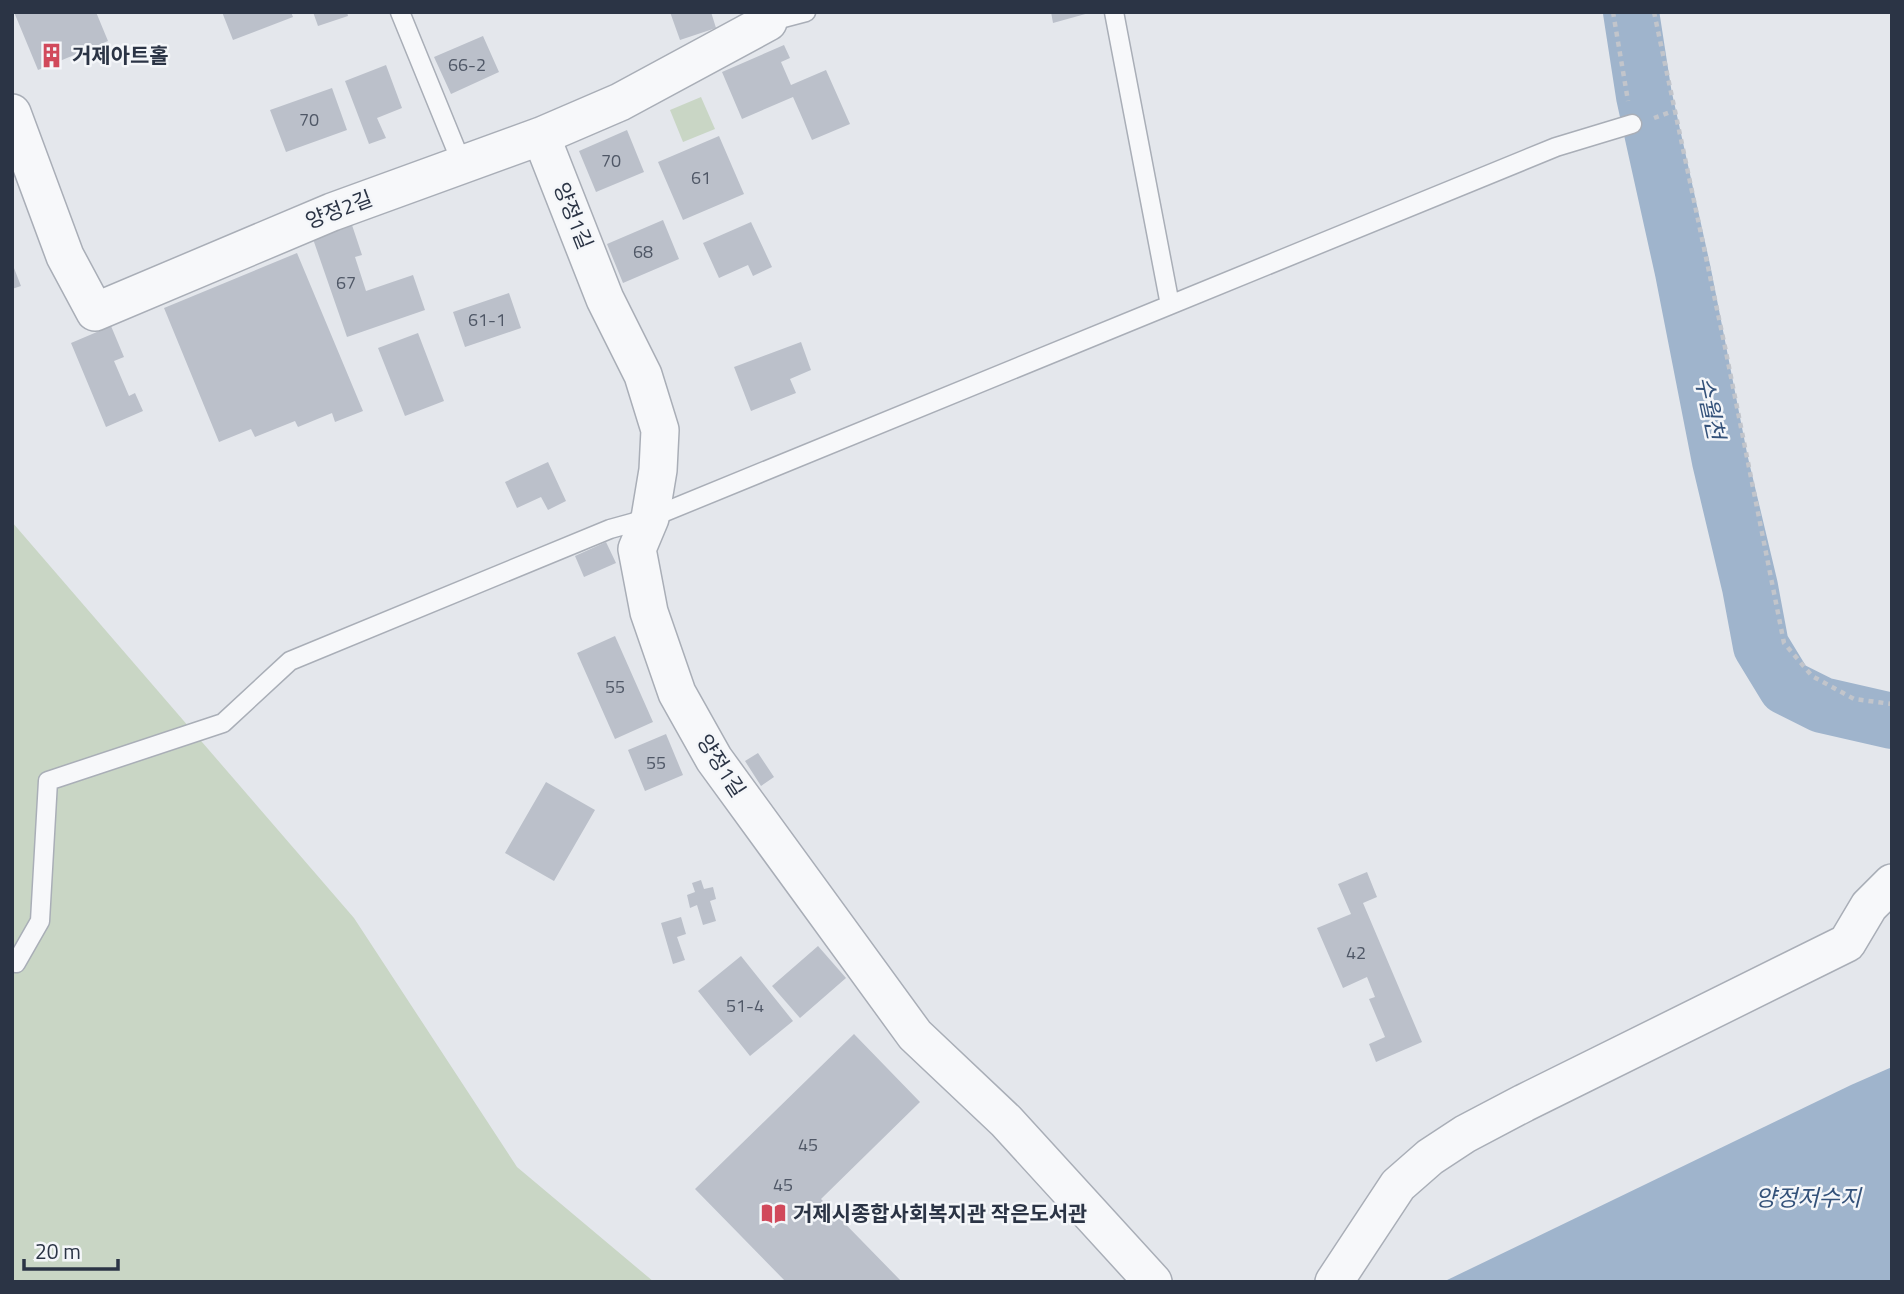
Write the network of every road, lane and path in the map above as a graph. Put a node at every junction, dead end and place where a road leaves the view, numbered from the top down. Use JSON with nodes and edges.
{"nodes":[{"id":1,"x":400,"y":12,"type":"edge"},
{"id":2,"x":806,"y":12,"type":"edge"},
{"id":3,"x":1114,"y":12,"type":"edge"},
{"id":4,"x":1613,"y":12,"type":"edge"},
{"id":5,"x":1654,"y":12,"type":"edge"},
{"id":6,"x":766,"y":17,"type":"edge"},
{"id":7,"x":12,"y":114,"type":"edge"},
{"id":8,"x":1632,"y":124,"type":"joint"},
{"id":9,"x":541,"y":135,"type":"junction"},
{"id":10,"x":462,"y":164,"type":"junction"},
{"id":11,"x":1170,"y":305,"type":"junction"},
{"id":12,"x":650,"y":518,"type":"junction"},
{"id":13,"x":1892,"y":704,"type":"edge"},
{"id":14,"x":1892,"y":883,"type":"edge"},
{"id":15,"x":12,"y":962,"type":"edge"},
{"id":16,"x":1153,"y":1282,"type":"edge"},
{"id":17,"x":1334,"y":1282,"type":"edge"}],
"edges":[{"from":1,"to":10,"type":"lane"},
{"from":2,"to":6,"type":"lane"},
{"from":3,"to":11,"type":"lane"},
{"from":4,"to":8,"type":"path"},
{"from":5,"to":13,"type":"path"},
{"from":6,"to":9,"type":"street","name":"양정2길"},
{"from":7,"to":10,"type":"street","name":"양정2길"},
{"from":8,"to":11,"type":"lane"},
{"from":9,"to":10,"type":"street","name":"양정2길"},
{"from":9,"to":12,"type":"street","name":"양정1길"},
{"from":11,"to":12,"type":"lane"},
{"from":12,"to":15,"type":"lane"},
{"from":12,"to":16,"type":"street","name":"양정1길"},
{"from":14,"to":17,"type":"street"}]}
